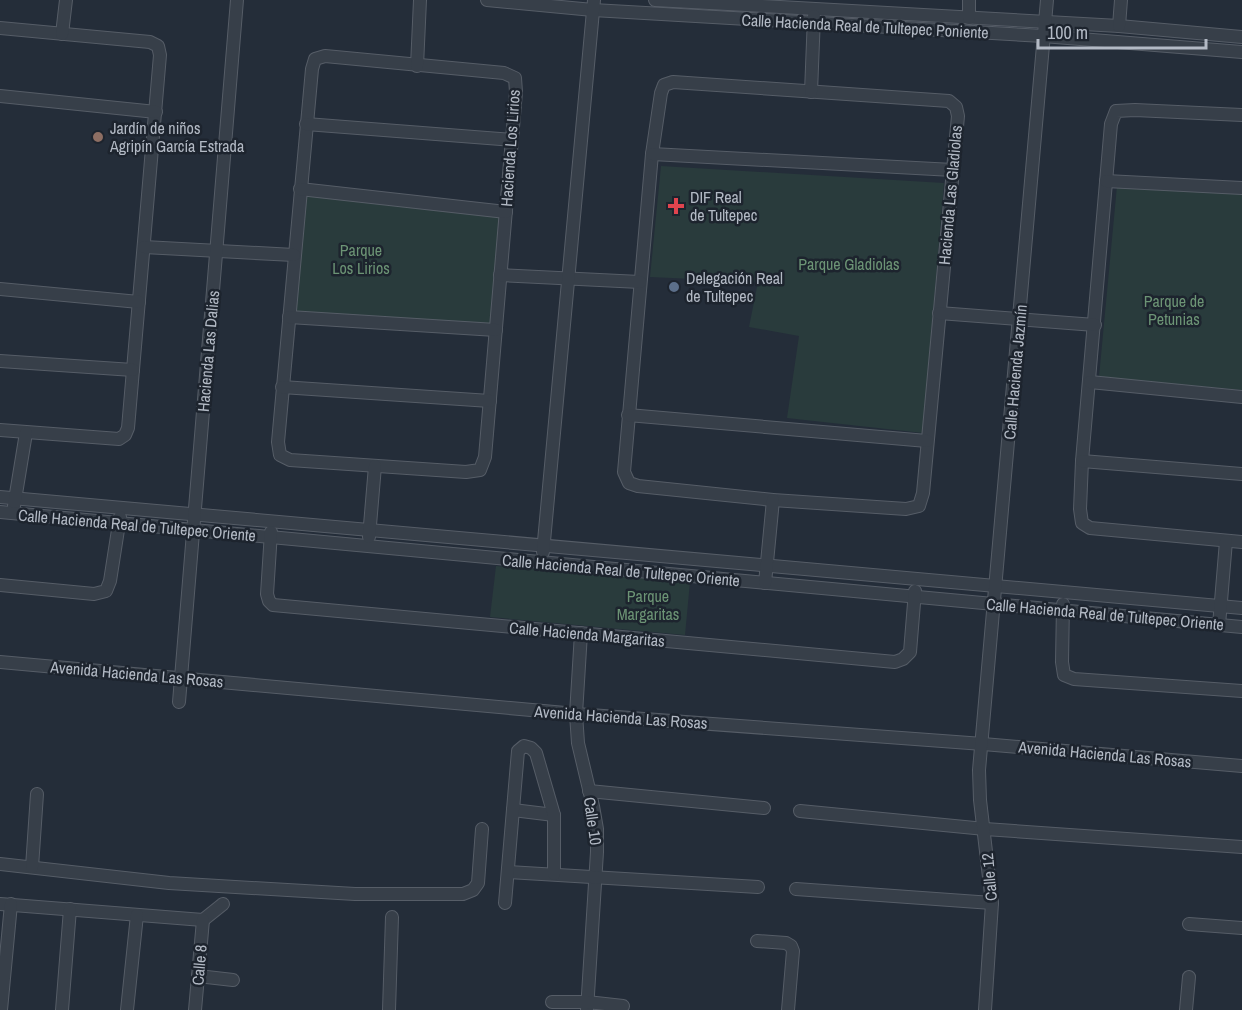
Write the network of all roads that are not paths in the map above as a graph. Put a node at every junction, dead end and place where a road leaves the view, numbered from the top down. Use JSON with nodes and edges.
{"nodes":[{"id":1,"x":66,"y":0,"type":"edge"},
{"id":2,"x":237,"y":0,"type":"edge"},
{"id":3,"x":420,"y":0,"type":"edge"},
{"id":4,"x":488,"y":0,"type":"edge"},
{"id":5,"x":655,"y":0,"type":"edge"},
{"id":6,"x":969,"y":0,"type":"edge"},
{"id":7,"x":1047,"y":0,"type":"edge"},
{"id":8,"x":1121,"y":0,"type":"edge"},
{"id":9,"x":593,"y":5,"type":"edge"},
{"id":10,"x":814,"y":10,"type":"junction"},
{"id":11,"x":969,"y":18,"type":"junction"},
{"id":12,"x":814,"y":23,"type":"junction"},
{"id":13,"x":1044,"y":23,"type":"junction"},
{"id":14,"x":1119,"y":26,"type":"junction"},
{"id":15,"x":0,"y":28,"type":"edge"},
{"id":16,"x":62,"y":34,"type":"junction"},
{"id":17,"x":1043,"y":36,"type":"junction"},
{"id":18,"x":1242,"y":37,"type":"edge"},
{"id":19,"x":1242,"y":52,"type":"edge"},
{"id":20,"x":417,"y":66,"type":"junction"},
{"id":21,"x":811,"y":93,"type":"junction"},
{"id":22,"x":0,"y":96,"type":"edge"},
{"id":23,"x":156,"y":112,"type":"junction"},
{"id":24,"x":1242,"y":115,"type":"edge"},
{"id":25,"x":306,"y":124,"type":"junction"},
{"id":26,"x":512,"y":140,"type":"junction"},
{"id":27,"x":652,"y":154,"type":"junction"},
{"id":28,"x":952,"y":170,"type":"junction"},
{"id":29,"x":1106,"y":181,"type":"junction"},
{"id":30,"x":1242,"y":188,"type":"edge"},
{"id":31,"x":300,"y":189,"type":"junction"},
{"id":32,"x":506,"y":212,"type":"junction"},
{"id":33,"x":144,"y":247,"type":"junction"},
{"id":34,"x":216,"y":251,"type":"junction"},
{"id":35,"x":294,"y":255,"type":"junction"},
{"id":36,"x":500,"y":275,"type":"junction"},
{"id":37,"x":568,"y":279,"type":"junction"},
{"id":38,"x":640,"y":282,"type":"junction"},
{"id":39,"x":0,"y":289,"type":"edge"},
{"id":40,"x":139,"y":302,"type":"junction"},
{"id":41,"x":939,"y":313,"type":"junction"},
{"id":42,"x":289,"y":316,"type":"junction"},
{"id":43,"x":1019,"y":319,"type":"junction"},
{"id":44,"x":1095,"y":325,"type":"junction"},
{"id":45,"x":496,"y":330,"type":"junction"},
{"id":46,"x":0,"y":361,"type":"edge"},
{"id":47,"x":133,"y":370,"type":"junction"},
{"id":48,"x":1090,"y":382,"type":"junction"},
{"id":49,"x":282,"y":387,"type":"junction"},
{"id":50,"x":1242,"y":397,"type":"edge"},
{"id":51,"x":489,"y":401,"type":"junction"},
{"id":52,"x":628,"y":415,"type":"junction"},
{"id":53,"x":0,"y":430,"type":"edge"},
{"id":54,"x":26,"y":433,"type":"junction"},
{"id":55,"x":927,"y":441,"type":"junction"},
{"id":56,"x":1082,"y":461,"type":"junction"},
{"id":57,"x":375,"y":466,"type":"junction"},
{"id":58,"x":1242,"y":474,"type":"edge"},
{"id":59,"x":0,"y":497,"type":"edge"},
{"id":60,"x":16,"y":499,"type":"junction"},
{"id":61,"x":773,"y":500,"type":"junction"},
{"id":62,"x":121,"y":508,"type":"junction"},
{"id":63,"x":0,"y":512,"type":"edge"},
{"id":64,"x":13,"y":513,"type":"junction"},
{"id":65,"x":195,"y":515,"type":"junction"},
{"id":66,"x":273,"y":522,"type":"junction"},
{"id":67,"x":119,"y":523,"type":"junction"},
{"id":68,"x":193,"y":530,"type":"junction"},
{"id":69,"x":369,"y":530,"type":"junction"},
{"id":70,"x":271,"y":537,"type":"junction"},
{"id":71,"x":1226,"y":541,"type":"junction"},
{"id":72,"x":1242,"y":542,"type":"edge"},
{"id":73,"x":368,"y":546,"type":"junction"},
{"id":74,"x":544,"y":546,"type":"junction"},
{"id":75,"x":542,"y":562,"type":"junction"},
{"id":76,"x":767,"y":566,"type":"junction"},
{"id":77,"x":917,"y":579,"type":"junction"},
{"id":78,"x":765,"y":583,"type":"junction"},
{"id":79,"x":0,"y":585,"type":"edge"},
{"id":80,"x":997,"y":586,"type":"junction"},
{"id":81,"x":1064,"y":592,"type":"junction"},
{"id":82,"x":915,"y":597,"type":"junction"},
{"id":83,"x":995,"y":604,"type":"junction"},
{"id":84,"x":1220,"y":606,"type":"junction"},
{"id":85,"x":1242,"y":608,"type":"edge"},
{"id":86,"x":1063,"y":610,"type":"junction"},
{"id":87,"x":1219,"y":625,"type":"junction"},
{"id":88,"x":1242,"y":627,"type":"edge"},
{"id":89,"x":581,"y":633,"type":"junction"},
{"id":90,"x":0,"y":662,"type":"edge"},
{"id":91,"x":182,"y":678,"type":"junction"},
{"id":92,"x":1242,"y":691,"type":"edge"},
{"id":93,"x":179,"y":702,"type":"dead end"},
{"id":94,"x":576,"y":714,"type":"junction"},
{"id":95,"x":983,"y":744,"type":"junction"},
{"id":96,"x":1242,"y":766,"type":"edge"},
{"id":97,"x":589,"y":791,"type":"junction"},
{"id":98,"x":37,"y":794,"type":"dead end"},
{"id":99,"x":764,"y":808,"type":"dead end"},
{"id":100,"x":513,"y":810,"type":"junction"},
{"id":101,"x":800,"y":811,"type":"dead end"},
{"id":102,"x":554,"y":815,"type":"junction"},
{"id":103,"x":482,"y":829,"type":"dead end"},
{"id":104,"x":985,"y":829,"type":"junction"},
{"id":105,"x":1242,"y":847,"type":"edge"},
{"id":106,"x":0,"y":864,"type":"edge"},
{"id":107,"x":32,"y":867,"type":"junction"},
{"id":108,"x":507,"y":872,"type":"junction"},
{"id":109,"x":554,"y":874,"type":"junction"},
{"id":110,"x":596,"y":876,"type":"junction"},
{"id":111,"x":758,"y":887,"type":"dead end"},
{"id":112,"x":796,"y":889,"type":"dead end"},
{"id":113,"x":505,"y":903,"type":"dead end"},
{"id":114,"x":992,"y":903,"type":"junction"},
{"id":115,"x":6,"y":904,"type":"edge"},
{"id":116,"x":223,"y":904,"type":"dead end"},
{"id":117,"x":70,"y":909,"type":"junction"},
{"id":118,"x":137,"y":915,"type":"junction"},
{"id":119,"x":392,"y":917,"type":"dead end"},
{"id":120,"x":203,"y":920,"type":"junction"},
{"id":121,"x":1188,"y":924,"type":"dead end"},
{"id":122,"x":1242,"y":928,"type":"edge"},
{"id":123,"x":758,"y":941,"type":"dead end"},
{"id":124,"x":198,"y":976,"type":"junction"},
{"id":125,"x":1189,"y":977,"type":"dead end"},
{"id":126,"x":233,"y":980,"type":"dead end"},
{"id":127,"x":552,"y":1002,"type":"dead end"},
{"id":128,"x":587,"y":1006,"type":"edge"},
{"id":129,"x":623,"y":1006,"type":"dead end"},
{"id":130,"x":1,"y":1010,"type":"edge"},
{"id":131,"x":62,"y":1010,"type":"edge"},
{"id":132,"x":127,"y":1010,"type":"edge"},
{"id":133,"x":195,"y":1010,"type":"edge"},
{"id":134,"x":389,"y":1010,"type":"edge"},
{"id":135,"x":788,"y":1010,"type":"edge"},
{"id":136,"x":985,"y":1010,"type":"edge"},
{"id":137,"x":1185,"y":1010,"type":"edge"}],
"edges":[{"from":1,"to":16,"type":"street"},
{"from":2,"to":34,"type":"street","name":"Hacienda Las Dalias"},
{"from":3,"to":20,"type":"street"},
{"from":4,"to":9,"type":"street","name":"Calle Hacienda Real de Tultepec Poniente"},
{"from":5,"to":10,"type":"street","name":"Calle Hacienda Real de Tultepec Poniente"},
{"from":6,"to":11,"type":"street"},
{"from":7,"to":13,"type":"street","name":"Calle Hacienda Jazmín"},
{"from":8,"to":14,"type":"street"},
{"from":9,"to":12,"type":"street","name":"Calle Hacienda Real de Tultepec Poniente"},
{"from":9,"to":37,"type":"street"},
{"from":10,"to":11,"type":"street","name":"Calle Hacienda Real de Tultepec Poniente"},
{"from":10,"to":12,"type":"street"},
{"from":11,"to":13,"type":"street","name":"Calle Hacienda Real de Tultepec Poniente"},
{"from":12,"to":17,"type":"street","name":"Calle Hacienda Real de Tultepec Poniente"},
{"from":12,"to":21,"type":"street"},
{"from":13,"to":14,"type":"street","name":"Calle Hacienda Real de Tultepec Poniente"},
{"from":13,"to":17,"type":"street","name":"Calle Hacienda Jazmín"},
{"from":14,"to":18,"type":"street","name":"Calle Hacienda Real de Tultepec Poniente"},
{"from":15,"to":16,"type":"street"},
{"from":16,"to":23,"type":"street"},
{"from":17,"to":19,"type":"street","name":"Calle Hacienda Real de Tultepec Poniente"},
{"from":17,"to":43,"type":"street","name":"Calle Hacienda Jazmín"},
{"from":20,"to":25,"type":"street","name":"Hacienda Los Lirios"},
{"from":20,"to":26,"type":"street","name":"Hacienda Los Lirios"},
{"from":21,"to":27,"type":"street","name":"Hacienda Las Gladiolas"},
{"from":21,"to":28,"type":"street","name":"Hacienda Las Gladiolas"},
{"from":22,"to":23,"type":"street"},
{"from":23,"to":33,"type":"street"},
{"from":24,"to":29,"type":"street"},
{"from":25,"to":26,"type":"street"},
{"from":25,"to":31,"type":"street","name":"Hacienda Los Lirios"},
{"from":26,"to":32,"type":"street","name":"Hacienda Los Lirios"},
{"from":27,"to":28,"type":"street"},
{"from":27,"to":38,"type":"street","name":"Hacienda Las Gladiolas"},
{"from":28,"to":41,"type":"street","name":"Hacienda Las Gladiolas"},
{"from":29,"to":30,"type":"street"},
{"from":29,"to":44,"type":"street"},
{"from":31,"to":32,"type":"street"},
{"from":31,"to":35,"type":"street","name":"Hacienda Los Lirios"},
{"from":32,"to":36,"type":"street","name":"Hacienda Los Lirios"},
{"from":33,"to":34,"type":"street"},
{"from":33,"to":40,"type":"street"},
{"from":34,"to":35,"type":"street"},
{"from":34,"to":65,"type":"street","name":"Hacienda Las Dalias"},
{"from":35,"to":42,"type":"street","name":"Hacienda Los Lirios"},
{"from":36,"to":37,"type":"street"},
{"from":36,"to":45,"type":"street","name":"Hacienda Los Lirios"},
{"from":37,"to":38,"type":"street"},
{"from":37,"to":74,"type":"street"},
{"from":38,"to":52,"type":"street","name":"Hacienda Las Gladiolas"},
{"from":39,"to":40,"type":"street"},
{"from":40,"to":47,"type":"street"},
{"from":41,"to":43,"type":"street"},
{"from":41,"to":55,"type":"street","name":"Hacienda Las Gladiolas"},
{"from":42,"to":45,"type":"street"},
{"from":42,"to":49,"type":"street","name":"Hacienda Los Lirios"},
{"from":43,"to":44,"type":"street"},
{"from":43,"to":80,"type":"street","name":"Calle Hacienda Jazmín"},
{"from":44,"to":48,"type":"street"},
{"from":45,"to":51,"type":"street","name":"Hacienda Los Lirios"},
{"from":46,"to":47,"type":"street"},
{"from":47,"to":54,"type":"street"},
{"from":48,"to":50,"type":"street"},
{"from":48,"to":56,"type":"street"},
{"from":49,"to":51,"type":"street"},
{"from":49,"to":57,"type":"street","name":"Hacienda Los Lirios"},
{"from":51,"to":57,"type":"street","name":"Hacienda Los Lirios"},
{"from":52,"to":55,"type":"street"},
{"from":52,"to":61,"type":"street","name":"Hacienda Las Gladiolas"},
{"from":53,"to":54,"type":"street"},
{"from":54,"to":60,"type":"street"},
{"from":55,"to":61,"type":"street","name":"Hacienda Las Gladiolas"},
{"from":56,"to":58,"type":"street"},
{"from":56,"to":71,"type":"street"},
{"from":57,"to":69,"type":"street"},
{"from":59,"to":60,"type":"street"},
{"from":60,"to":62,"type":"street"},
{"from":60,"to":64,"type":"street"},
{"from":61,"to":76,"type":"street"},
{"from":62,"to":65,"type":"street"},
{"from":62,"to":67,"type":"street"},
{"from":63,"to":64,"type":"street","name":"Calle Hacienda Real de Tultepec Oriente"},
{"from":64,"to":67,"type":"street","name":"Calle Hacienda Real de Tultepec Oriente"},
{"from":65,"to":66,"type":"street"},
{"from":65,"to":68,"type":"street","name":"Hacienda Las Dalias"},
{"from":66,"to":69,"type":"street"},
{"from":66,"to":70,"type":"street","name":"Calle Hacienda Margaritas"},
{"from":67,"to":68,"type":"street","name":"Calle Hacienda Real de Tultepec Oriente"},
{"from":67,"to":79,"type":"street"},
{"from":68,"to":70,"type":"street","name":"Calle Hacienda Real de Tultepec Oriente"},
{"from":68,"to":91,"type":"street","name":"Hacienda Las Dalias"},
{"from":69,"to":73,"type":"street"},
{"from":69,"to":74,"type":"street"},
{"from":70,"to":73,"type":"street","name":"Calle Hacienda Real de Tultepec Oriente"},
{"from":70,"to":89,"type":"street","name":"Calle Hacienda Margaritas"},
{"from":71,"to":72,"type":"street"},
{"from":71,"to":84,"type":"street"},
{"from":73,"to":75,"type":"street","name":"Calle Hacienda Real de Tultepec Oriente"},
{"from":74,"to":75,"type":"street"},
{"from":74,"to":76,"type":"street"},
{"from":75,"to":78,"type":"street","name":"Calle Hacienda Real de Tultepec Oriente"},
{"from":76,"to":77,"type":"street"},
{"from":76,"to":78,"type":"street"},
{"from":77,"to":80,"type":"street"},
{"from":77,"to":82,"type":"street","name":"Calle Hacienda Margaritas"},
{"from":78,"to":82,"type":"street","name":"Calle Hacienda Real de Tultepec Oriente"},
{"from":80,"to":81,"type":"street"},
{"from":80,"to":83,"type":"street","name":"Calle Hacienda Jazmín"},
{"from":81,"to":84,"type":"street"},
{"from":81,"to":86,"type":"street"},
{"from":82,"to":83,"type":"street","name":"Calle Hacienda Real de Tultepec Oriente"},
{"from":82,"to":89,"type":"street","name":"Calle Hacienda Margaritas"},
{"from":83,"to":86,"type":"street","name":"Calle Hacienda Real de Tultepec Oriente"},
{"from":83,"to":95,"type":"street","name":"Calle Hacienda Jazmín"},
{"from":84,"to":85,"type":"street"},
{"from":84,"to":87,"type":"street"},
{"from":86,"to":87,"type":"street","name":"Calle Hacienda Real de Tultepec Oriente"},
{"from":86,"to":92,"type":"street"},
{"from":87,"to":88,"type":"street","name":"Calle Hacienda Real de Tultepec Oriente"},
{"from":89,"to":94,"type":"street","name":"Calle 10"},
{"from":90,"to":91,"type":"street","name":"Avenida Hacienda Las Rosas"},
{"from":91,"to":93,"type":"street","name":"Hacienda Las Dalias"},
{"from":91,"to":94,"type":"street","name":"Avenida Hacienda Las Rosas"},
{"from":94,"to":95,"type":"street","name":"Avenida Hacienda Las Rosas"},
{"from":94,"to":97,"type":"street","name":"Calle 10"},
{"from":95,"to":96,"type":"street","name":"Avenida Hacienda Las Rosas"},
{"from":95,"to":104,"type":"street","name":"Calle 12"},
{"from":97,"to":99,"type":"street"},
{"from":97,"to":110,"type":"street","name":"Calle 10"},
{"from":98,"to":107,"type":"street"},
{"from":100,"to":102,"type":"street"},
{"from":100,"to":102,"type":"street"},
{"from":100,"to":108,"type":"street"},
{"from":101,"to":104,"type":"street"},
{"from":102,"to":109,"type":"street"},
{"from":103,"to":107,"type":"street"},
{"from":104,"to":105,"type":"street"},
{"from":104,"to":114,"type":"street","name":"Calle 12"},
{"from":106,"to":107,"type":"street"},
{"from":108,"to":109,"type":"street"},
{"from":108,"to":113,"type":"street"},
{"from":109,"to":110,"type":"street"},
{"from":110,"to":111,"type":"street"},
{"from":110,"to":128,"type":"street","name":"Calle 10"},
{"from":112,"to":114,"type":"street"},
{"from":114,"to":136,"type":"street","name":"Calle 12"},
{"from":115,"to":117,"type":"street"},
{"from":115,"to":130,"type":"street"},
{"from":116,"to":120,"type":"street"},
{"from":117,"to":118,"type":"street"},
{"from":117,"to":131,"type":"street"},
{"from":118,"to":120,"type":"street"},
{"from":118,"to":132,"type":"street"},
{"from":119,"to":134,"type":"street"},
{"from":120,"to":124,"type":"street","name":"Calle 8"},
{"from":121,"to":122,"type":"street"},
{"from":123,"to":135,"type":"street"},
{"from":124,"to":126,"type":"street"},
{"from":124,"to":133,"type":"street","name":"Calle 8"},
{"from":125,"to":137,"type":"street"},
{"from":127,"to":128,"type":"street"},
{"from":128,"to":129,"type":"street"}]}
